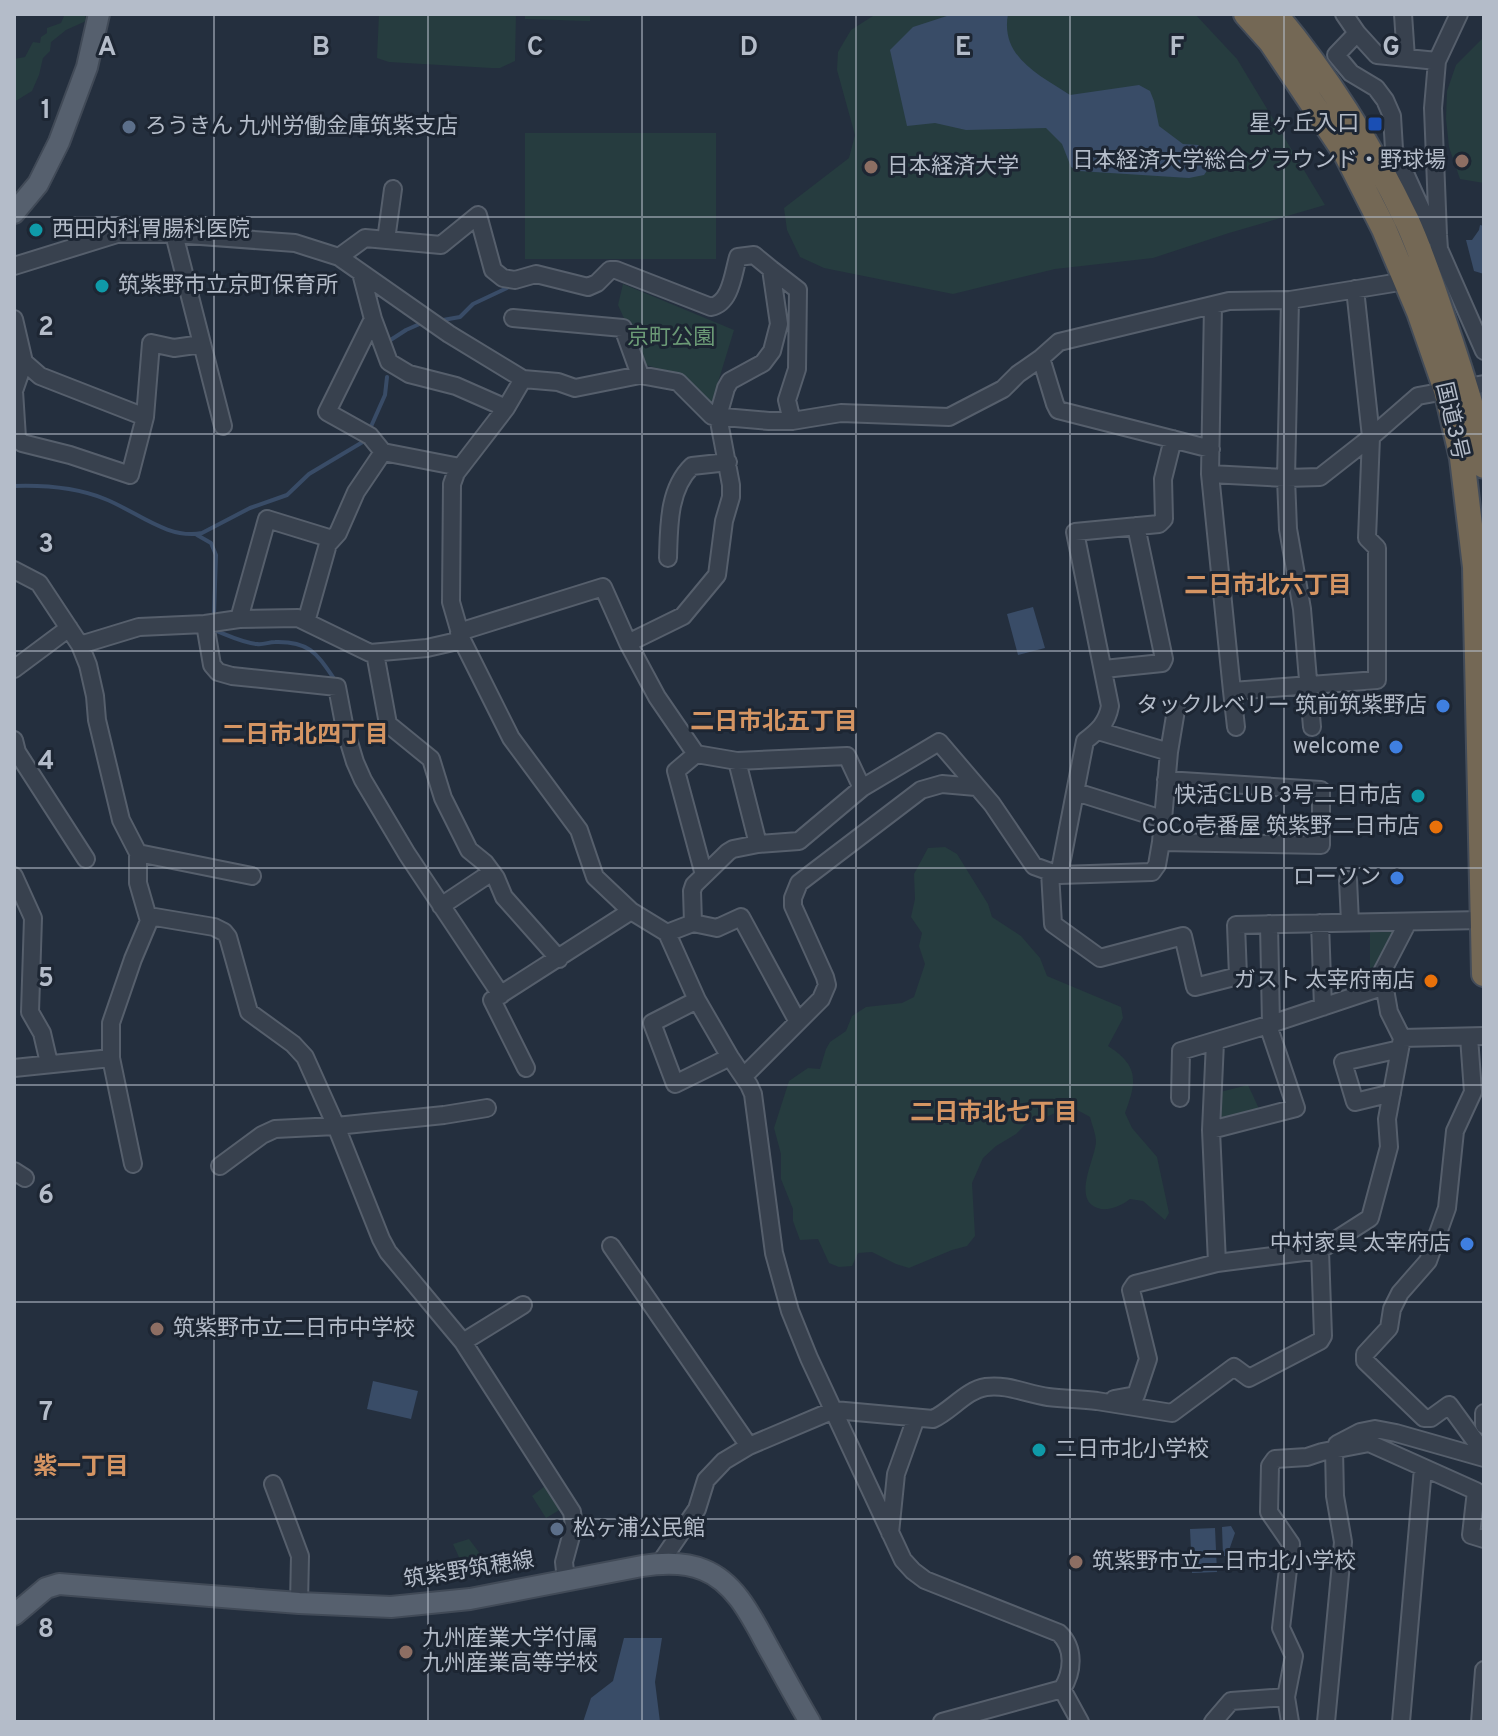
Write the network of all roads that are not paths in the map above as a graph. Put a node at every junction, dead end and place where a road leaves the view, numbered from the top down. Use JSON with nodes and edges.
{"nodes":[{"id":1,"x":99,"y":14,"type":"edge"},
{"id":2,"x":1246,"y":14,"type":"edge"},
{"id":3,"x":1275,"y":14,"type":"edge"},
{"id":4,"x":1344,"y":14,"type":"edge"},
{"id":5,"x":1403,"y":14,"type":"edge"},
{"id":6,"x":1459,"y":14,"type":"edge"},
{"id":7,"x":1357,"y":33,"type":"junction"},
{"id":8,"x":1406,"y":58,"type":"junction"},
{"id":9,"x":1437,"y":61,"type":"junction"},
{"id":10,"x":393,"y":189,"type":"dead end"},
{"id":11,"x":14,"y":213,"type":"edge"},
{"id":12,"x":174,"y":234,"type":"junction"},
{"id":13,"x":386,"y":240,"type":"junction"},
{"id":14,"x":1439,"y":249,"type":"junction"},
{"id":15,"x":339,"y":257,"type":"junction"},
{"id":16,"x":14,"y":266,"type":"edge"},
{"id":17,"x":771,"y":269,"type":"junction"},
{"id":18,"x":361,"y":273,"type":"junction"},
{"id":19,"x":1406,"y":281,"type":"junction"},
{"id":20,"x":1355,"y":289,"type":"junction"},
{"id":21,"x":1290,"y":300,"type":"junction"},
{"id":22,"x":1213,"y":305,"type":"junction"},
{"id":23,"x":513,"y":318,"type":"dead end"},
{"id":24,"x":14,"y":319,"type":"edge"},
{"id":25,"x":373,"y":319,"type":"junction"},
{"id":26,"x":202,"y":344,"type":"junction"},
{"id":27,"x":1484,"y":351,"type":"edge"},
{"id":28,"x":1041,"y":358,"type":"junction"},
{"id":29,"x":24,"y":362,"type":"junction"},
{"id":30,"x":640,"y":375,"type":"junction"},
{"id":31,"x":523,"y":379,"type":"junction"},
{"id":32,"x":1465,"y":387,"type":"edge"},
{"id":33,"x":506,"y":408,"type":"junction"},
{"id":34,"x":718,"y":416,"type":"junction"},
{"id":35,"x":145,"y":417,"type":"junction"},
{"id":36,"x":792,"y":421,"type":"junction"},
{"id":37,"x":223,"y":426,"type":"dead end"},
{"id":38,"x":1371,"y":437,"type":"junction"},
{"id":39,"x":1173,"y":439,"type":"junction"},
{"id":40,"x":1211,"y":449,"type":"junction"},
{"id":41,"x":383,"y":452,"type":"junction"},
{"id":42,"x":728,"y":462,"type":"junction"},
{"id":43,"x":1484,"y":466,"type":"edge"},
{"id":44,"x":460,"y":467,"type":"junction"},
{"id":45,"x":1210,"y":474,"type":"junction"},
{"id":46,"x":1286,"y":478,"type":"junction"},
{"id":47,"x":1136,"y":526,"type":"junction"},
{"id":48,"x":332,"y":539,"type":"junction"},
{"id":49,"x":668,"y":558,"type":"dead end"},
{"id":50,"x":14,"y":570,"type":"edge"},
{"id":51,"x":239,"y":619,"type":"junction"},
{"id":52,"x":306,"y":622,"type":"junction"},
{"id":53,"x":205,"y":624,"type":"junction"},
{"id":54,"x":69,"y":628,"type":"junction"},
{"id":55,"x":461,"y":636,"type":"junction"},
{"id":56,"x":628,"y":643,"type":"junction"},
{"id":57,"x":80,"y":645,"type":"junction"},
{"id":58,"x":375,"y":653,"type":"junction"},
{"id":59,"x":14,"y":669,"type":"edge"},
{"id":60,"x":1104,"y":669,"type":"junction"},
{"id":61,"x":1308,"y":685,"type":"junction"},
{"id":62,"x":1232,"y":691,"type":"junction"},
{"id":63,"x":1176,"y":710,"type":"dead end"},
{"id":64,"x":1236,"y":727,"type":"dead end"},
{"id":65,"x":1312,"y":727,"type":"dead end"},
{"id":66,"x":1098,"y":731,"type":"junction"},
{"id":67,"x":14,"y":740,"type":"edge"},
{"id":68,"x":1169,"y":752,"type":"junction"},
{"id":69,"x":696,"y":754,"type":"junction"},
{"id":70,"x":737,"y":761,"type":"junction"},
{"id":71,"x":1166,"y":780,"type":"junction"},
{"id":72,"x":976,"y":787,"type":"junction"},
{"id":73,"x":862,"y":788,"type":"junction"},
{"id":74,"x":1076,"y":792,"type":"junction"},
{"id":75,"x":1162,"y":819,"type":"junction"},
{"id":76,"x":1161,"y":842,"type":"junction"},
{"id":77,"x":758,"y":844,"type":"junction"},
{"id":78,"x":138,"y":853,"type":"junction"},
{"id":79,"x":86,"y":859,"type":"dead end"},
{"id":80,"x":492,"y":872,"type":"junction"},
{"id":81,"x":1054,"y":873,"type":"junction"},
{"id":82,"x":704,"y":875,"type":"junction"},
{"id":83,"x":14,"y":876,"type":"edge"},
{"id":84,"x":252,"y":876,"type":"dead end"},
{"id":85,"x":1348,"y":880,"type":"dead end"},
{"id":86,"x":441,"y":906,"type":"junction"},
{"id":87,"x":631,"y":911,"type":"junction"},
{"id":88,"x":149,"y":916,"type":"junction"},
{"id":89,"x":1482,"y":920,"type":"junction"},
{"id":90,"x":1350,"y":922,"type":"junction"},
{"id":91,"x":1408,"y":922,"type":"junction"},
{"id":92,"x":693,"y":923,"type":"junction"},
{"id":93,"x":1320,"y":923,"type":"junction"},
{"id":94,"x":1269,"y":924,"type":"junction"},
{"id":95,"x":667,"y":933,"type":"junction"},
{"id":96,"x":559,"y":959,"type":"junction"},
{"id":97,"x":1484,"y":974,"type":"edge"},
{"id":98,"x":1385,"y":986,"type":"junction"},
{"id":99,"x":501,"y":995,"type":"junction"},
{"id":100,"x":697,"y":1000,"type":"junction"},
{"id":101,"x":1323,"y":1007,"type":"junction"},
{"id":102,"x":798,"y":1022,"type":"junction"},
{"id":103,"x":1269,"y":1025,"type":"junction"},
{"id":104,"x":1476,"y":1037,"type":"edge"},
{"id":105,"x":1215,"y":1042,"type":"junction"},
{"id":106,"x":1401,"y":1044,"type":"junction"},
{"id":107,"x":730,"y":1057,"type":"junction"},
{"id":108,"x":111,"y":1058,"type":"junction"},
{"id":109,"x":49,"y":1063,"type":"junction"},
{"id":110,"x":14,"y":1068,"type":"edge"},
{"id":111,"x":526,"y":1068,"type":"dead end"},
{"id":112,"x":744,"y":1076,"type":"junction"},
{"id":113,"x":1392,"y":1093,"type":"junction"},
{"id":114,"x":1180,"y":1098,"type":"dead end"},
{"id":115,"x":487,"y":1108,"type":"dead end"},
{"id":116,"x":336,"y":1126,"type":"junction"},
{"id":117,"x":1211,"y":1130,"type":"junction"},
{"id":118,"x":133,"y":1164,"type":"dead end"},
{"id":119,"x":220,"y":1166,"type":"dead end"},
{"id":120,"x":611,"y":1246,"type":"dead end"},
{"id":121,"x":1320,"y":1250,"type":"junction"},
{"id":122,"x":1217,"y":1263,"type":"junction"},
{"id":123,"x":523,"y":1305,"type":"dead end"},
{"id":124,"x":463,"y":1342,"type":"junction"},
{"id":125,"x":1097,"y":1401,"type":"junction"},
{"id":126,"x":834,"y":1410,"type":"junction"},
{"id":127,"x":1484,"y":1414,"type":"edge"},
{"id":128,"x":916,"y":1418,"type":"junction"},
{"id":129,"x":1484,"y":1425,"type":"edge"},
{"id":130,"x":749,"y":1446,"type":"junction"},
{"id":131,"x":1328,"y":1451,"type":"junction"},
{"id":132,"x":1484,"y":1456,"type":"edge"},
{"id":133,"x":1423,"y":1468,"type":"junction"},
{"id":134,"x":273,"y":1484,"type":"dead end"},
{"id":135,"x":890,"y":1534,"type":"junction"},
{"id":136,"x":1484,"y":1539,"type":"edge"},
{"id":137,"x":660,"y":1563,"type":"junction"},
{"id":138,"x":566,"y":1580,"type":"junction"},
{"id":139,"x":299,"y":1603,"type":"junction"},
{"id":140,"x":14,"y":1615,"type":"edge"},
{"id":141,"x":1484,"y":1670,"type":"edge"},
{"id":142,"x":1062,"y":1689,"type":"junction"},
{"id":143,"x":1286,"y":1697,"type":"junction"},
{"id":144,"x":810,"y":1722,"type":"edge"},
{"id":145,"x":942,"y":1722,"type":"edge"},
{"id":146,"x":1080,"y":1722,"type":"edge"},
{"id":147,"x":1213,"y":1722,"type":"edge"},
{"id":148,"x":1290,"y":1722,"type":"edge"},
{"id":149,"x":1326,"y":1722,"type":"edge"},
{"id":150,"x":1401,"y":1722,"type":"edge"},
{"id":151,"x":1480,"y":1722,"type":"edge"}],
"edges":[{"from":1,"to":11,"type":"main road"},
{"from":2,"to":19,"type":"highway","name":"国道3号"},
{"from":3,"to":32,"type":"highway","name":"国道3号"},
{"from":4,"to":7,"type":"street"},
{"from":5,"to":8,"type":"street"},
{"from":6,"to":9,"type":"street"},
{"from":7,"to":8,"type":"street"},
{"from":7,"to":14,"type":"street"},
{"from":8,"to":9,"type":"street"},
{"from":9,"to":14,"type":"street"},
{"from":10,"to":13,"type":"street"},
{"from":12,"to":15,"type":"street"},
{"from":12,"to":16,"type":"street"},
{"from":12,"to":26,"type":"street"},
{"from":13,"to":15,"type":"street"},
{"from":13,"to":17,"type":"street"},
{"from":14,"to":27,"type":"street"},
{"from":15,"to":18,"type":"street"},
{"from":17,"to":34,"type":"street"},
{"from":17,"to":36,"type":"street"},
{"from":18,"to":25,"type":"street"},
{"from":18,"to":31,"type":"street"},
{"from":19,"to":20,"type":"street"},
{"from":19,"to":32,"type":"highway","name":"国道3号"},
{"from":20,"to":21,"type":"street"},
{"from":20,"to":38,"type":"street"},
{"from":21,"to":22,"type":"street"},
{"from":21,"to":46,"type":"street"},
{"from":22,"to":28,"type":"street"},
{"from":22,"to":40,"type":"street"},
{"from":23,"to":30,"type":"street"},
{"from":24,"to":29,"type":"street"},
{"from":25,"to":33,"type":"street"},
{"from":25,"to":41,"type":"street"},
{"from":26,"to":35,"type":"street"},
{"from":26,"to":37,"type":"street"},
{"from":28,"to":36,"type":"street"},
{"from":28,"to":39,"type":"street"},
{"from":29,"to":35,"type":"street"},
{"from":29,"to":35,"type":"street"},
{"from":30,"to":31,"type":"street"},
{"from":30,"to":34,"type":"street"},
{"from":31,"to":33,"type":"street"},
{"from":32,"to":38,"type":"street"},
{"from":32,"to":43,"type":"highway","name":"国道3号"},
{"from":32,"to":89,"type":"highway","name":"国道3号"},
{"from":33,"to":44,"type":"street"},
{"from":34,"to":36,"type":"street"},
{"from":34,"to":42,"type":"street"},
{"from":38,"to":46,"type":"street"},
{"from":38,"to":61,"type":"street"},
{"from":39,"to":40,"type":"street"},
{"from":39,"to":47,"type":"street"},
{"from":40,"to":45,"type":"street"},
{"from":41,"to":44,"type":"street"},
{"from":41,"to":48,"type":"street"},
{"from":42,"to":49,"type":"street"},
{"from":42,"to":56,"type":"street"},
{"from":44,"to":55,"type":"street"},
{"from":45,"to":46,"type":"street"},
{"from":45,"to":62,"type":"street"},
{"from":46,"to":61,"type":"street"},
{"from":47,"to":60,"type":"street"},
{"from":47,"to":60,"type":"street"},
{"from":48,"to":51,"type":"street"},
{"from":48,"to":52,"type":"street"},
{"from":50,"to":54,"type":"street"},
{"from":51,"to":52,"type":"street"},
{"from":51,"to":53,"type":"street"},
{"from":52,"to":58,"type":"street"},
{"from":53,"to":57,"type":"street"},
{"from":53,"to":86,"type":"street"},
{"from":54,"to":57,"type":"street"},
{"from":54,"to":59,"type":"street"},
{"from":55,"to":56,"type":"street"},
{"from":55,"to":58,"type":"street"},
{"from":55,"to":87,"type":"street"},
{"from":56,"to":69,"type":"street"},
{"from":57,"to":78,"type":"street"},
{"from":58,"to":80,"type":"street"},
{"from":60,"to":66,"type":"street"},
{"from":61,"to":62,"type":"street"},
{"from":61,"to":65,"type":"street"},
{"from":62,"to":64,"type":"street"},
{"from":63,"to":68,"type":"street"},
{"from":66,"to":68,"type":"street"},
{"from":66,"to":74,"type":"street"},
{"from":67,"to":79,"type":"street"},
{"from":68,"to":71,"type":"street"},
{"from":69,"to":70,"type":"street"},
{"from":69,"to":82,"type":"street"},
{"from":70,"to":73,"type":"street"},
{"from":70,"to":77,"type":"street"},
{"from":71,"to":75,"type":"street"},
{"from":71,"to":76,"type":"street"},
{"from":72,"to":73,"type":"street"},
{"from":72,"to":81,"type":"street"},
{"from":72,"to":102,"type":"street"},
{"from":73,"to":77,"type":"street"},
{"from":74,"to":75,"type":"street"},
{"from":74,"to":81,"type":"street"},
{"from":75,"to":76,"type":"street"},
{"from":76,"to":81,"type":"street"},
{"from":77,"to":82,"type":"street"},
{"from":78,"to":84,"type":"street"},
{"from":78,"to":88,"type":"street"},
{"from":80,"to":86,"type":"street"},
{"from":80,"to":96,"type":"street"},
{"from":81,"to":94,"type":"street"},
{"from":82,"to":92,"type":"street"},
{"from":83,"to":109,"type":"street"},
{"from":85,"to":90,"type":"street"},
{"from":86,"to":99,"type":"street"},
{"from":87,"to":95,"type":"street"},
{"from":87,"to":96,"type":"street"},
{"from":88,"to":108,"type":"street"},
{"from":88,"to":116,"type":"street"},
{"from":89,"to":91,"type":"street"},
{"from":89,"to":97,"type":"highway","name":"国道3号"},
{"from":90,"to":91,"type":"street"},
{"from":90,"to":93,"type":"street"},
{"from":91,"to":98,"type":"street"},
{"from":92,"to":95,"type":"street"},
{"from":92,"to":102,"type":"street"},
{"from":93,"to":94,"type":"street"},
{"from":93,"to":101,"type":"street"},
{"from":94,"to":103,"type":"street"},
{"from":95,"to":100,"type":"street"},
{"from":96,"to":99,"type":"street"},
{"from":98,"to":101,"type":"street"},
{"from":98,"to":106,"type":"street"},
{"from":99,"to":111,"type":"street"},
{"from":100,"to":107,"type":"street"},
{"from":100,"to":107,"type":"street"},
{"from":101,"to":103,"type":"street"},
{"from":102,"to":112,"type":"street"},
{"from":103,"to":105,"type":"street"},
{"from":103,"to":117,"type":"street"},
{"from":104,"to":106,"type":"street"},
{"from":104,"to":132,"type":"street"},
{"from":105,"to":114,"type":"street"},
{"from":105,"to":117,"type":"street"},
{"from":106,"to":113,"type":"street"},
{"from":106,"to":113,"type":"street"},
{"from":107,"to":112,"type":"street"},
{"from":108,"to":109,"type":"street"},
{"from":108,"to":118,"type":"street"},
{"from":109,"to":110,"type":"street"},
{"from":112,"to":126,"type":"street"},
{"from":113,"to":121,"type":"street"},
{"from":115,"to":116,"type":"street"},
{"from":116,"to":119,"type":"street"},
{"from":116,"to":124,"type":"street"},
{"from":117,"to":122,"type":"street"},
{"from":120,"to":130,"type":"street"},
{"from":121,"to":122,"type":"street"},
{"from":121,"to":125,"type":"street"},
{"from":122,"to":125,"type":"street"},
{"from":123,"to":124,"type":"street"},
{"from":124,"to":138,"type":"street"},
{"from":125,"to":128,"type":"street"},
{"from":126,"to":128,"type":"street"},
{"from":126,"to":130,"type":"street"},
{"from":126,"to":135,"type":"street"},
{"from":127,"to":129,"type":"street"},
{"from":128,"to":135,"type":"street"},
{"from":130,"to":137,"type":"street"},
{"from":131,"to":132,"type":"street"},
{"from":131,"to":133,"type":"street"},
{"from":131,"to":143,"type":"street"},
{"from":131,"to":149,"type":"street"},
{"from":133,"to":136,"type":"street"},
{"from":133,"to":150,"type":"street"},
{"from":134,"to":139,"type":"street"},
{"from":135,"to":142,"type":"street"},
{"from":137,"to":138,"type":"main road","name":"筑紫野筑穂線"},
{"from":137,"to":144,"type":"main road","name":"筑紫野筑穂線"},
{"from":138,"to":139,"type":"main road","name":"筑紫野筑穂線"},
{"from":139,"to":140,"type":"main road","name":"筑紫野筑穂線"},
{"from":141,"to":151,"type":"street"},
{"from":142,"to":145,"type":"street"},
{"from":142,"to":146,"type":"street"},
{"from":143,"to":147,"type":"street"},
{"from":143,"to":148,"type":"street"}]}
